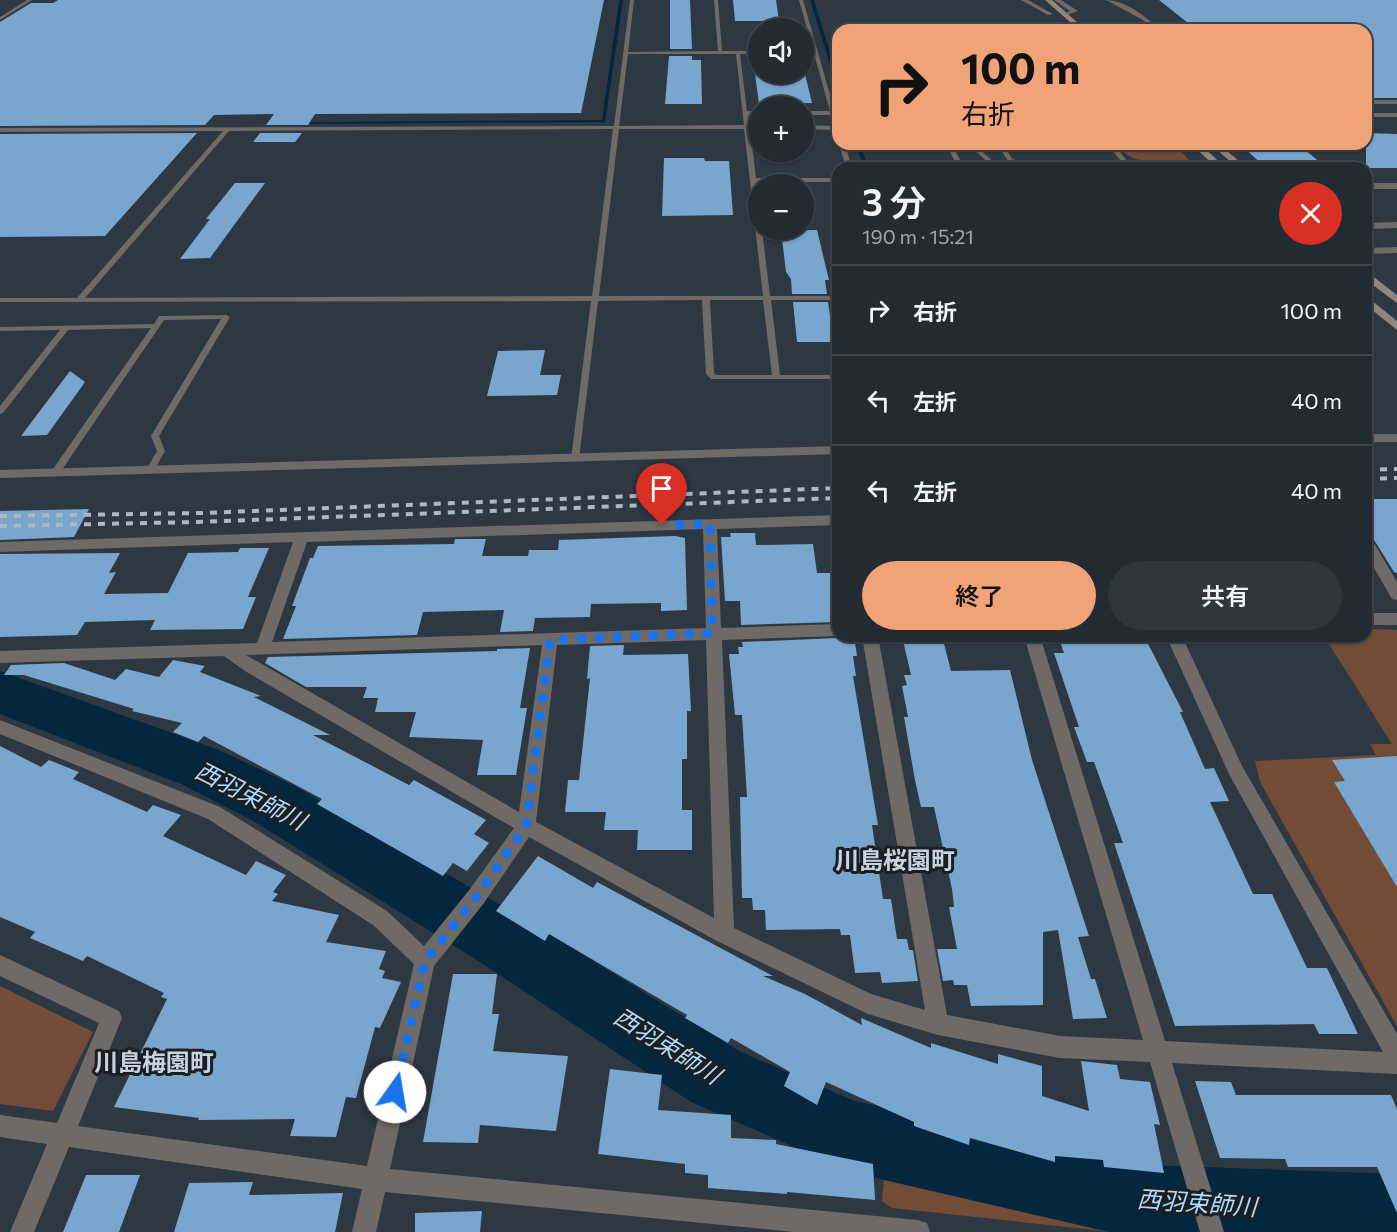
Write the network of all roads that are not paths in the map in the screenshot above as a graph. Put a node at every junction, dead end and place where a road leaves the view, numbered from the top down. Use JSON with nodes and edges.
{"nodes":[{"id":1,"x":30,"y":0,"type":"edge"},
{"id":2,"x":632,"y":0,"type":"edge"},
{"id":3,"x":716,"y":0,"type":"edge"},
{"id":4,"x":801,"y":0,"type":"edge"},
{"id":5,"x":1024,"y":0,"type":"edge"},
{"id":6,"x":1035,"y":0,"type":"edge"},
{"id":7,"x":1048,"y":0,"type":"edge"},
{"id":8,"x":1057,"y":0,"type":"edge"},
{"id":9,"x":1109,"y":0,"type":"edge"},
{"id":10,"x":1050,"y":14,"type":"junction"},
{"id":11,"x":1065,"y":15,"type":"junction"},
{"id":12,"x":0,"y":18,"type":"edge"},
{"id":13,"x":1061,"y":24,"type":"edge"},
{"id":14,"x":1076,"y":24,"type":"edge"},
{"id":15,"x":1150,"y":24,"type":"edge"},
{"id":16,"x":627,"y":52,"type":"junction"},
{"id":17,"x":720,"y":52,"type":"junction"},
{"id":18,"x":738,"y":52,"type":"junction"},
{"id":19,"x":748,"y":52,"type":"edge"},
{"id":20,"x":816,"y":52,"type":"joint"},
{"id":21,"x":1372,"y":102,"type":"edge"},
{"id":22,"x":1397,"y":102,"type":"edge"},
{"id":23,"x":832,"y":109,"type":"edge"},
{"id":24,"x":745,"y":113,"type":"joint"},
{"id":25,"x":814,"y":113,"type":"edge"},
{"id":26,"x":832,"y":113,"type":"edge"},
{"id":27,"x":1372,"y":115,"type":"edge"},
{"id":28,"x":1397,"y":115,"type":"edge"},
{"id":29,"x":617,"y":127,"type":"junction"},
{"id":30,"x":747,"y":127,"type":"junction"},
{"id":31,"x":228,"y":128,"type":"junction"},
{"id":32,"x":814,"y":128,"type":"edge"},
{"id":33,"x":832,"y":129,"type":"edge"},
{"id":34,"x":0,"y":130,"type":"edge"},
{"id":35,"x":978,"y":150,"type":"edge"},
{"id":36,"x":1004,"y":150,"type":"edge"},
{"id":37,"x":1115,"y":150,"type":"edge"},
{"id":38,"x":1203,"y":150,"type":"edge"},
{"id":39,"x":1221,"y":150,"type":"edge"},
{"id":40,"x":990,"y":162,"type":"edge"},
{"id":41,"x":1016,"y":162,"type":"edge"},
{"id":42,"x":1124,"y":162,"type":"edge"},
{"id":43,"x":1216,"y":162,"type":"edge"},
{"id":44,"x":1236,"y":162,"type":"edge"},
{"id":45,"x":752,"y":174,"type":"edge"},
{"id":46,"x":814,"y":180,"type":"edge"},
{"id":47,"x":832,"y":180,"type":"edge"},
{"id":48,"x":1372,"y":186,"type":"edge"},
{"id":49,"x":1397,"y":186,"type":"edge"},
{"id":50,"x":1397,"y":225,"type":"edge"},
{"id":51,"x":1372,"y":226,"type":"edge"},
{"id":52,"x":760,"y":240,"type":"edge"},
{"id":53,"x":1372,"y":250,"type":"edge"},
{"id":54,"x":1397,"y":250,"type":"edge"},
{"id":55,"x":1372,"y":279,"type":"edge"},
{"id":56,"x":595,"y":298,"type":"junction"},
{"id":57,"x":832,"y":298,"type":"edge"},
{"id":58,"x":767,"y":299,"type":"junction"},
{"id":59,"x":0,"y":300,"type":"edge"},
{"id":60,"x":79,"y":300,"type":"junction"},
{"id":61,"x":706,"y":300,"type":"junction"},
{"id":62,"x":1397,"y":300,"type":"edge"},
{"id":63,"x":1372,"y":304,"type":"edge"},
{"id":64,"x":156,"y":326,"type":"junction"},
{"id":65,"x":1397,"y":327,"type":"edge"},
{"id":66,"x":66,"y":328,"type":"junction"},
{"id":67,"x":0,"y":329,"type":"edge"},
{"id":68,"x":776,"y":377,"type":"junction"},
{"id":69,"x":832,"y":377,"type":"edge"},
{"id":70,"x":0,"y":411,"type":"edge"},
{"id":71,"x":1372,"y":438,"type":"edge"},
{"id":72,"x":1397,"y":438,"type":"edge"},
{"id":73,"x":832,"y":450,"type":"edge"},
{"id":74,"x":575,"y":459,"type":"junction"},
{"id":75,"x":150,"y":470,"type":"junction"},
{"id":76,"x":56,"y":472,"type":"junction"},
{"id":77,"x":0,"y":474,"type":"edge"},
{"id":78,"x":832,"y":520,"type":"edge"},
{"id":79,"x":710,"y":524,"type":"junction"},
{"id":80,"x":302,"y":536,"type":"junction"},
{"id":81,"x":0,"y":547,"type":"edge"},
{"id":82,"x":1372,"y":551,"type":"edge"},
{"id":83,"x":1397,"y":595,"type":"edge"},
{"id":84,"x":1372,"y":619,"type":"edge"},
{"id":85,"x":1397,"y":619,"type":"edge"},
{"id":86,"x":832,"y":630,"type":"edge"},
{"id":87,"x":712,"y":633,"type":"junction"},
{"id":88,"x":550,"y":640,"type":"junction"},
{"id":89,"x":871,"y":642,"type":"edge"},
{"id":90,"x":1034,"y":642,"type":"edge"},
{"id":91,"x":1177,"y":642,"type":"edge"},
{"id":92,"x":263,"y":647,"type":"junction"},
{"id":93,"x":225,"y":648,"type":"junction"},
{"id":94,"x":0,"y":657,"type":"edge"},
{"id":95,"x":0,"y":727,"type":"edge"},
{"id":96,"x":526,"y":826,"type":"junction"},
{"id":97,"x":724,"y":934,"type":"junction"},
{"id":98,"x":425,"y":961,"type":"junction"},
{"id":99,"x":0,"y":965,"type":"edge"},
{"id":100,"x":938,"y":1024,"type":"junction"},
{"id":101,"x":1159,"y":1053,"type":"junction"},
{"id":102,"x":1397,"y":1055,"type":"edge"},
{"id":103,"x":1397,"y":1063,"type":"edge"},
{"id":104,"x":0,"y":1126,"type":"edge"},
{"id":105,"x":63,"y":1136,"type":"junction"},
{"id":106,"x":375,"y":1179,"type":"junction"},
{"id":107,"x":22,"y":1232,"type":"edge"},
{"id":108,"x":364,"y":1232,"type":"edge"},
{"id":109,"x":918,"y":1232,"type":"edge"},
{"id":110,"x":1212,"y":1232,"type":"edge"}],
"edges":[{"from":1,"to":12,"type":"lane"},
{"from":2,"to":16,"type":"lane"},
{"from":3,"to":17,"type":"lane"},
{"from":4,"to":20,"type":"lane"},
{"from":5,"to":10,"type":"street"},
{"from":6,"to":10,"type":"main road"},
{"from":7,"to":11,"type":"main road"},
{"from":8,"to":11,"type":"street"},
{"from":9,"to":15,"type":"street"},
{"from":10,"to":13,"type":"main road"},
{"from":11,"to":14,"type":"main road"},
{"from":16,"to":17,"type":"lane"},
{"from":16,"to":29,"type":"lane"},
{"from":17,"to":18,"type":"lane"},
{"from":18,"to":19,"type":"lane"},
{"from":18,"to":24,"type":"lane"},
{"from":20,"to":23,"type":"lane"},
{"from":21,"to":22,"type":"street"},
{"from":24,"to":30,"type":"lane"},
{"from":25,"to":26,"type":"lane"},
{"from":27,"to":28,"type":"street"},
{"from":29,"to":30,"type":"lane"},
{"from":29,"to":31,"type":"lane"},
{"from":29,"to":56,"type":"lane"},
{"from":30,"to":45,"type":"lane"},
{"from":31,"to":34,"type":"lane"},
{"from":31,"to":60,"type":"lane"},
{"from":32,"to":33,"type":"lane"},
{"from":35,"to":40,"type":"lane"},
{"from":36,"to":41,"type":"lane"},
{"from":37,"to":42,"type":"street"},
{"from":38,"to":43,"type":"main road"},
{"from":39,"to":44,"type":"main road"},
{"from":46,"to":47,"type":"lane"},
{"from":48,"to":49,"type":"street"},
{"from":50,"to":51,"type":"street"},
{"from":52,"to":58,"type":"lane"},
{"from":53,"to":54,"type":"street"},
{"from":55,"to":62,"type":"main road"},
{"from":56,"to":60,"type":"lane"},
{"from":56,"to":61,"type":"lane"},
{"from":56,"to":74,"type":"lane"},
{"from":57,"to":58,"type":"lane"},
{"from":58,"to":61,"type":"lane"},
{"from":58,"to":68,"type":"lane"},
{"from":59,"to":60,"type":"lane"},
{"from":61,"to":68,"type":"lane"},
{"from":63,"to":65,"type":"main road"},
{"from":64,"to":66,"type":"lane"},
{"from":64,"to":75,"type":"lane"},
{"from":64,"to":76,"type":"lane"},
{"from":66,"to":67,"type":"lane"},
{"from":66,"to":70,"type":"lane"},
{"from":68,"to":69,"type":"lane"},
{"from":71,"to":72,"type":"street"},
{"from":73,"to":74,"type":"street"},
{"from":74,"to":75,"type":"street"},
{"from":75,"to":76,"type":"street"},
{"from":76,"to":77,"type":"street"},
{"from":78,"to":79,"type":"street"},
{"from":79,"to":80,"type":"street"},
{"from":79,"to":87,"type":"street"},
{"from":80,"to":81,"type":"street"},
{"from":80,"to":92,"type":"street"},
{"from":82,"to":83,"type":"street"},
{"from":84,"to":85,"type":"street"},
{"from":86,"to":87,"type":"street"},
{"from":87,"to":88,"type":"street"},
{"from":87,"to":97,"type":"street"},
{"from":88,"to":92,"type":"street"},
{"from":88,"to":96,"type":"street"},
{"from":89,"to":100,"type":"street"},
{"from":90,"to":101,"type":"street"},
{"from":91,"to":102,"type":"street"},
{"from":92,"to":93,"type":"street"},
{"from":93,"to":94,"type":"street"},
{"from":93,"to":96,"type":"street"},
{"from":95,"to":98,"type":"street"},
{"from":96,"to":97,"type":"street"},
{"from":96,"to":98,"type":"street"},
{"from":97,"to":100,"type":"street"},
{"from":98,"to":106,"type":"street"},
{"from":99,"to":105,"type":"street"},
{"from":100,"to":101,"type":"street"},
{"from":101,"to":103,"type":"street"},
{"from":101,"to":110,"type":"street"},
{"from":104,"to":105,"type":"street"},
{"from":105,"to":106,"type":"street"},
{"from":105,"to":107,"type":"street"},
{"from":106,"to":108,"type":"street"},
{"from":106,"to":109,"type":"street"}]}
